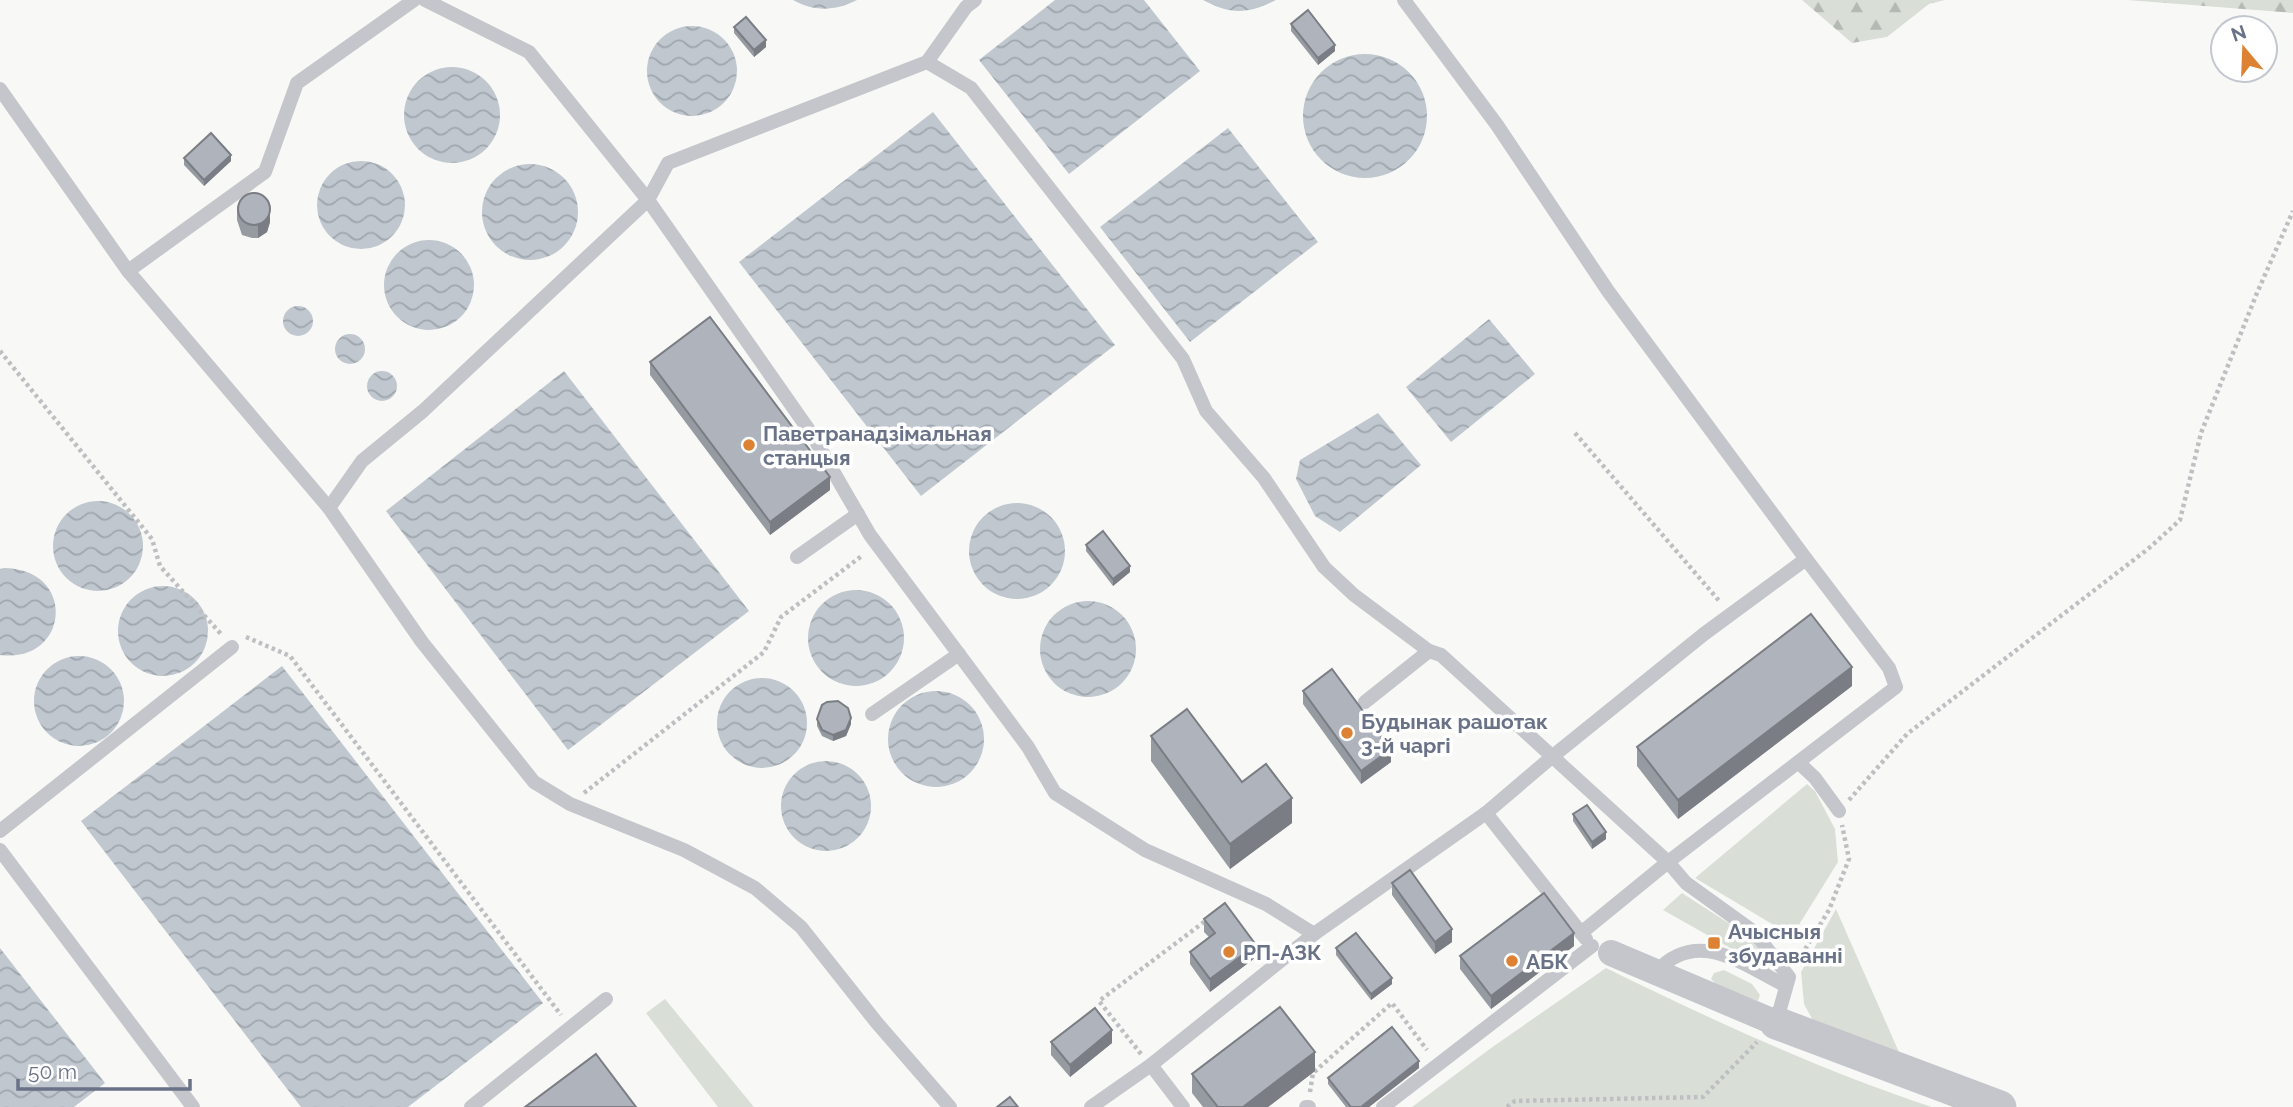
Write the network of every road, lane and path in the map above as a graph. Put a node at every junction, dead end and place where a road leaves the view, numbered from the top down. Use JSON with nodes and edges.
{"nodes":[{"id":1,"x":414,"y":0,"type":"edge"},
{"id":2,"x":425,"y":0,"type":"edge"},
{"id":3,"x":975,"y":0,"type":"edge"},
{"id":4,"x":1404,"y":0,"type":"edge"},
{"id":5,"x":927,"y":62,"type":"junction"},
{"id":6,"x":0,"y":89,"type":"edge"},
{"id":7,"x":648,"y":200,"type":"junction"},
{"id":8,"x":2293,"y":211,"type":"edge"},
{"id":9,"x":128,"y":271,"type":"junction"},
{"id":10,"x":0,"y":351,"type":"edge"},
{"id":11,"x":1575,"y":433,"type":"dead end"},
{"id":12,"x":329,"y":508,"type":"junction"},
{"id":13,"x":858,"y":514,"type":"junction"},
{"id":14,"x":877,"y":544,"type":"junction"},
{"id":15,"x":797,"y":557,"type":"dead end"},
{"id":16,"x":1806,"y":559,"type":"junction"},
{"id":17,"x":1731,"y":614,"type":"junction"},
{"id":18,"x":232,"y":647,"type":"junction"},
{"id":19,"x":1429,"y":651,"type":"junction"},
{"id":20,"x":959,"y":654,"type":"junction"},
{"id":21,"x":1365,"y":702,"type":"dead end"},
{"id":22,"x":872,"y":714,"type":"dead end"},
{"id":23,"x":1553,"y":756,"type":"junction"},
{"id":24,"x":1799,"y":763,"type":"junction"},
{"id":25,"x":570,"y":804,"type":"junction"},
{"id":26,"x":1839,"y":811,"type":"junction"},
{"id":27,"x":1486,"y":813,"type":"junction"},
{"id":28,"x":0,"y":831,"type":"edge"},
{"id":29,"x":0,"y":849,"type":"edge"},
{"id":30,"x":1668,"y":862,"type":"junction"},
{"id":31,"x":1209,"y":918,"type":"edge"},
{"id":32,"x":1581,"y":933,"type":"junction"},
{"id":33,"x":1314,"y":934,"type":"junction"},
{"id":34,"x":1601,"y":949,"type":"junction"},
{"id":35,"x":1657,"y":971,"type":"junction"},
{"id":36,"x":1787,"y":981,"type":"junction"},
{"id":37,"x":606,"y":999,"type":"dead end"},
{"id":38,"x":1776,"y":1023,"type":"junction"},
{"id":39,"x":570,"y":1027,"type":"junction"},
{"id":40,"x":1151,"y":1065,"type":"junction"},
{"id":41,"x":1438,"y":1065,"type":"junction"},
{"id":42,"x":193,"y":1107,"type":"edge"},
{"id":43,"x":471,"y":1107,"type":"edge"},
{"id":44,"x":950,"y":1107,"type":"edge"},
{"id":45,"x":1091,"y":1107,"type":"edge"},
{"id":46,"x":1183,"y":1107,"type":"edge"},
{"id":47,"x":1308,"y":1107,"type":"edge"},
{"id":48,"x":1383,"y":1107,"type":"edge"},
{"id":49,"x":1507,"y":1107,"type":"edge"},
{"id":50,"x":2000,"y":1107,"type":"edge"}],
"edges":[{"from":1,"to":9,"type":"lane"},
{"from":2,"to":7,"type":"lane"},
{"from":3,"to":5,"type":"lane"},
{"from":4,"to":16,"type":"lane"},
{"from":5,"to":7,"type":"lane"},
{"from":5,"to":19,"type":"lane"},
{"from":6,"to":9,"type":"lane"},
{"from":7,"to":12,"type":"lane"},
{"from":7,"to":13,"type":"lane"},
{"from":8,"to":26,"type":"path"},
{"from":9,"to":12,"type":"lane"},
{"from":10,"to":18,"type":"path"},
{"from":11,"to":17,"type":"path"},
{"from":12,"to":25,"type":"lane"},
{"from":13,"to":14,"type":"lane"},
{"from":13,"to":15,"type":"lane"},
{"from":14,"to":20,"type":"lane"},
{"from":14,"to":25,"type":"path"},
{"from":16,"to":17,"type":"lane"},
{"from":16,"to":24,"type":"lane"},
{"from":17,"to":23,"type":"lane"},
{"from":18,"to":28,"type":"lane"},
{"from":18,"to":39,"type":"path"},
{"from":19,"to":21,"type":"lane"},
{"from":19,"to":23,"type":"lane"},
{"from":20,"to":22,"type":"lane"},
{"from":20,"to":33,"type":"lane"},
{"from":23,"to":27,"type":"lane"},
{"from":23,"to":30,"type":"lane"},
{"from":24,"to":26,"type":"lane"},
{"from":24,"to":30,"type":"lane"},
{"from":25,"to":44,"type":"lane"},
{"from":26,"to":36,"type":"path"},
{"from":27,"to":32,"type":"lane"},
{"from":27,"to":33,"type":"lane"},
{"from":29,"to":42,"type":"lane"},
{"from":30,"to":32,"type":"lane"},
{"from":30,"to":36,"type":"lane"},
{"from":31,"to":40,"type":"path"},
{"from":32,"to":34,"type":"lane"},
{"from":33,"to":40,"type":"lane"},
{"from":34,"to":35,"type":"street"},
{"from":34,"to":41,"type":"lane"},
{"from":35,"to":36,"type":"lane"},
{"from":35,"to":38,"type":"street"},
{"from":36,"to":38,"type":"lane"},
{"from":37,"to":39,"type":"lane"},
{"from":38,"to":49,"type":"path"},
{"from":38,"to":50,"type":"street"},
{"from":39,"to":43,"type":"lane"},
{"from":40,"to":45,"type":"lane"},
{"from":40,"to":46,"type":"lane"},
{"from":41,"to":47,"type":"path"},
{"from":41,"to":48,"type":"lane"}]}
